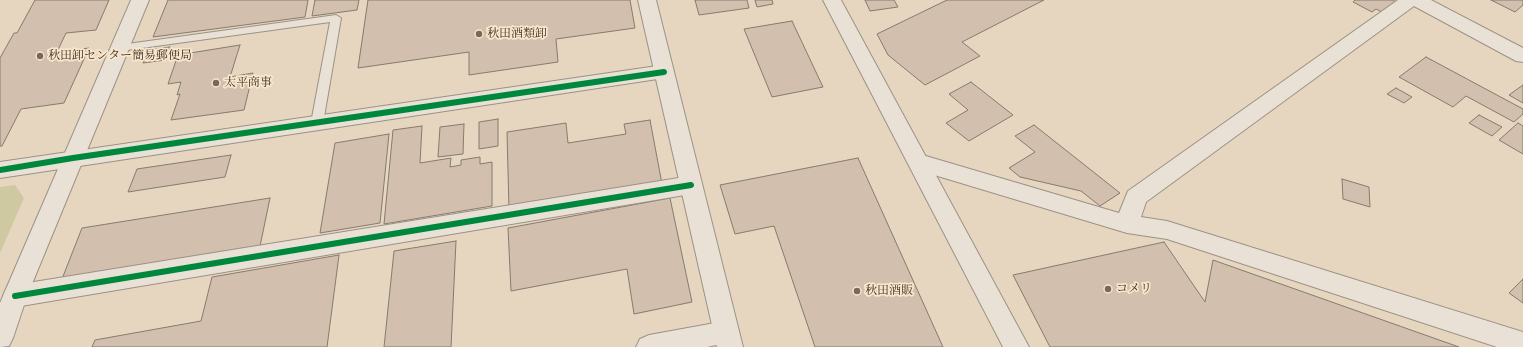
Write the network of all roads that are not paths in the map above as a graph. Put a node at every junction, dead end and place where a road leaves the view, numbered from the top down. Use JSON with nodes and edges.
{"nodes":[{"id":1,"x":140,"y":0,"type":"edge"},
{"id":2,"x":647,"y":0,"type":"edge"},
{"id":3,"x":832,"y":0,"type":"edge"},
{"id":4,"x":1410,"y":0,"type":"edge"},
{"id":5,"x":1417,"y":0,"type":"edge"},
{"id":6,"x":120,"y":48,"type":"junction"},
{"id":7,"x":1523,"y":56,"type":"edge"},
{"id":8,"x":664,"y":72,"type":"junction"},
{"id":9,"x":317,"y":122,"type":"junction"},
{"id":10,"x":73,"y":158,"type":"junction"},
{"id":11,"x":919,"y":162,"type":"junction"},
{"id":12,"x":0,"y":170,"type":"edge"},
{"id":13,"x":691,"y":186,"type":"junction"},
{"id":14,"x":1127,"y":224,"type":"junction"},
{"id":15,"x":15,"y":296,"type":"junction"},
{"id":16,"x":0,"y":338,"type":"edge"},
{"id":17,"x":728,"y":339,"type":"edge"},
{"id":18,"x":1523,"y":344,"type":"edge"},
{"id":19,"x":649,"y":347,"type":"edge"},
{"id":20,"x":1016,"y":347,"type":"edge"}],
"edges":[{"from":1,"to":6,"type":"street"},
{"from":2,"to":8,"type":"street"},
{"from":3,"to":11,"type":"street"},
{"from":4,"to":14,"type":"street"},
{"from":5,"to":7,"type":"street"},
{"from":6,"to":9,"type":"lane"},
{"from":6,"to":10,"type":"street"},
{"from":8,"to":9,"type":"street"},
{"from":8,"to":13,"type":"street"},
{"from":9,"to":10,"type":"street"},
{"from":10,"to":12,"type":"street"},
{"from":10,"to":15,"type":"street"},
{"from":11,"to":14,"type":"street"},
{"from":11,"to":20,"type":"street"},
{"from":13,"to":15,"type":"street"},
{"from":13,"to":17,"type":"street"},
{"from":14,"to":18,"type":"street"},
{"from":15,"to":16,"type":"street"},
{"from":17,"to":19,"type":"street"}]}
